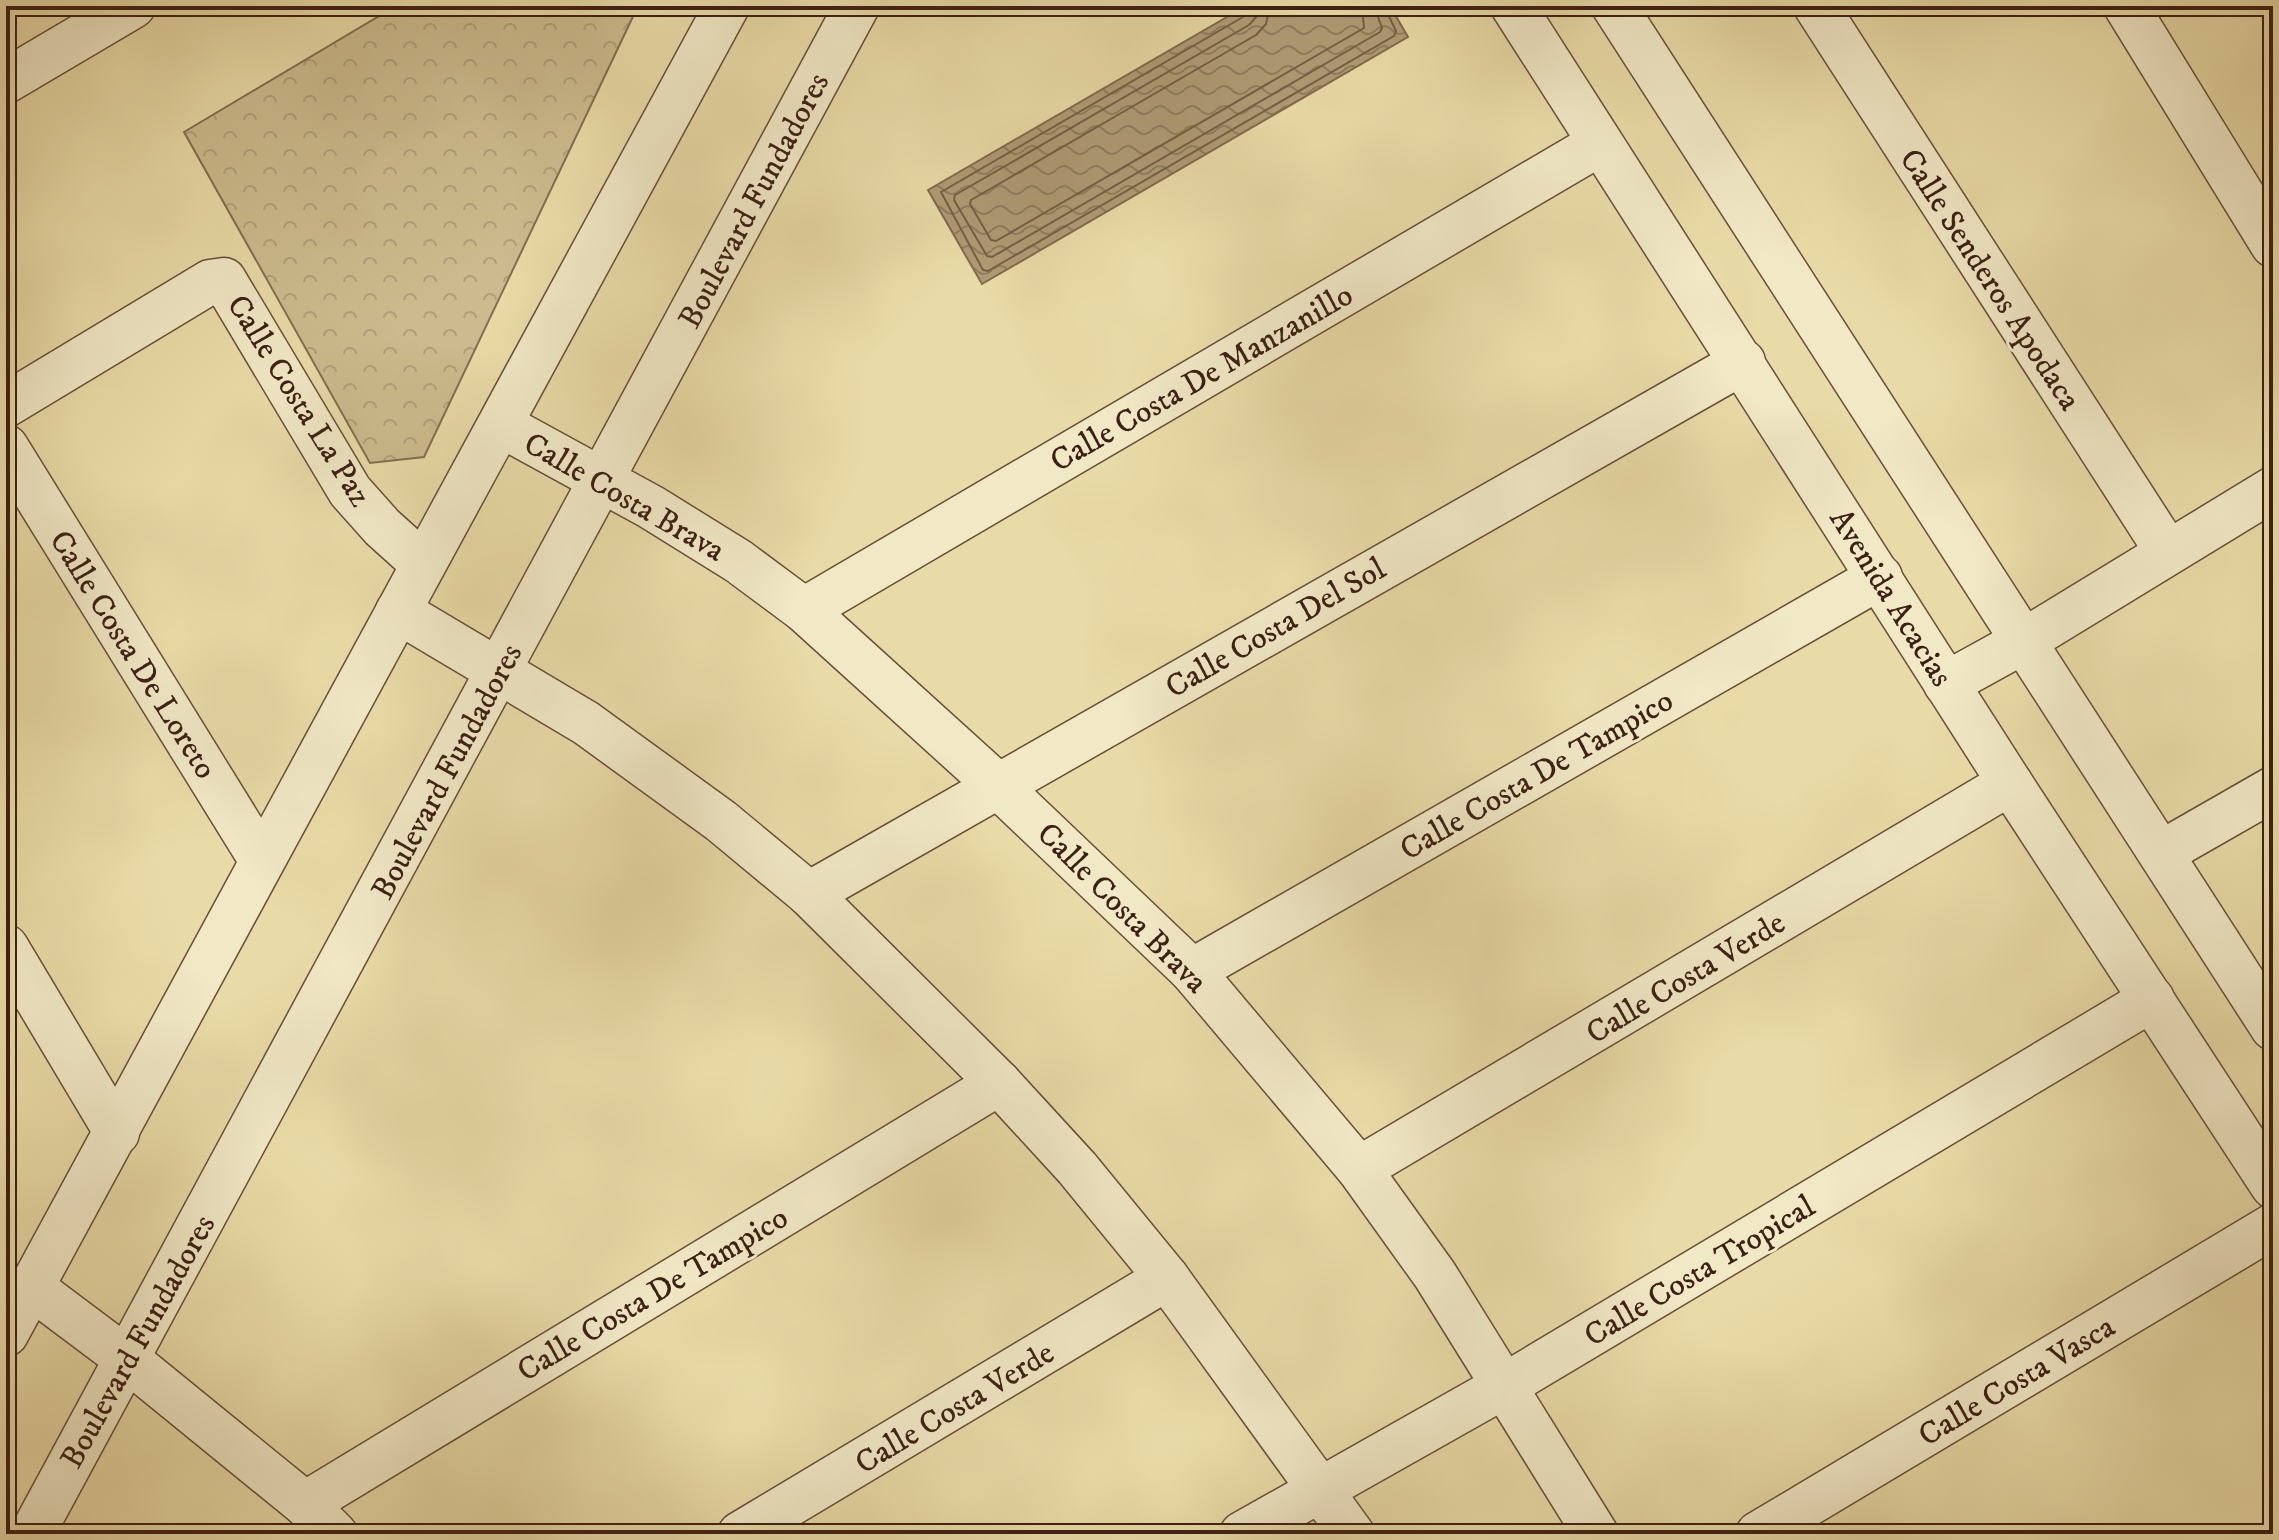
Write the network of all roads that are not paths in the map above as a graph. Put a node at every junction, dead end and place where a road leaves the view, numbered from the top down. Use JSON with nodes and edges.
{"nodes":[{"id":1,"x":133,"y":6,"type":"edge"},
{"id":2,"x":727,"y":6,"type":"edge"},
{"id":3,"x":857,"y":6,"type":"edge"},
{"id":4,"x":1513,"y":6,"type":"edge"},
{"id":5,"x":1614,"y":6,"type":"edge"},
{"id":6,"x":1816,"y":6,"type":"edge"},
{"id":7,"x":2126,"y":6,"type":"edge"},
{"id":8,"x":6,"y":81,"type":"edge"},
{"id":9,"x":1599,"y":144,"type":"junction"},
{"id":10,"x":2273,"y":245,"type":"edge"},
{"id":11,"x":1743,"y":362,"type":"junction"},
{"id":12,"x":6,"y":405,"type":"edge"},
{"id":13,"x":503,"y":426,"type":"junction"},
{"id":14,"x":6,"y":447,"type":"edge"},
{"id":15,"x":603,"y":481,"type":"junction"},
{"id":16,"x":2273,"y":489,"type":"edge"},
{"id":17,"x":2167,"y":551,"type":"junction"},
{"id":18,"x":423,"y":564,"type":"junction"},
{"id":19,"x":1880,"y":577,"type":"junction"},
{"id":20,"x":804,"y":610,"type":"junction"},
{"id":21,"x":398,"y":611,"type":"junction"},
{"id":22,"x":2024,"y":641,"type":"junction"},
{"id":23,"x":499,"y":671,"type":"junction"},
{"id":24,"x":1946,"y":684,"type":"junction"},
{"id":25,"x":2010,"y":783,"type":"junction"},
{"id":26,"x":997,"y":785,"type":"junction"},
{"id":27,"x":2273,"y":789,"type":"edge"},
{"id":28,"x":2163,"y":852,"type":"junction"},
{"id":29,"x":262,"y":861,"type":"junction"},
{"id":30,"x":809,"y":894,"type":"junction"},
{"id":31,"x":1192,"y":971,"type":"junction"},
{"id":32,"x":13,"y":975,"type":"edge"},
{"id":33,"x":2152,"y":999,"type":"junction"},
{"id":34,"x":2273,"y":1028,"type":"edge"},
{"id":35,"x":999,"y":1083,"type":"junction"},
{"id":36,"x":117,"y":1133,"type":"junction"},
{"id":37,"x":1359,"y":1169,"type":"junction"},
{"id":38,"x":2273,"y":1186,"type":"edge"},
{"id":39,"x":2273,"y":1226,"type":"edge"},
{"id":40,"x":1167,"y":1278,"type":"junction"},
{"id":41,"x":31,"y":1287,"type":"junction"},
{"id":42,"x":6,"y":1334,"type":"edge"},
{"id":43,"x":127,"y":1359,"type":"junction"},
{"id":44,"x":1506,"y":1385,"type":"junction"},
{"id":45,"x":1320,"y":1487,"type":"junction"},
{"id":46,"x":320,"y":1519,"type":"edge"},
{"id":47,"x":32,"y":1534,"type":"edge"},
{"id":48,"x":740,"y":1534,"type":"edge"},
{"id":49,"x":1242,"y":1534,"type":"edge"},
{"id":50,"x":1352,"y":1534,"type":"edge"},
{"id":51,"x":1596,"y":1534,"type":"edge"},
{"id":52,"x":1758,"y":1534,"type":"edge"}],
"edges":[{"from":1,"to":8,"type":"street"},
{"from":2,"to":13,"type":"street"},
{"from":3,"to":15,"type":"street","name":"Boulevard Fundadores"},
{"from":4,"to":9,"type":"street","name":"Avenida Acacias"},
{"from":5,"to":22,"type":"street"},
{"from":6,"to":17,"type":"street","name":"Calle Senderos Apodaca"},
{"from":7,"to":10,"type":"street"},
{"from":9,"to":11,"type":"street","name":"Avenida Acacias"},
{"from":9,"to":20,"type":"street","name":"Calle Costa De Manzanillo"},
{"from":11,"to":19,"type":"street","name":"Avenida Acacias"},
{"from":11,"to":26,"type":"street","name":"Calle Costa Del Sol"},
{"from":12,"to":18,"type":"street","name":"Calle Costa La Paz"},
{"from":13,"to":15,"type":"street","name":"Calle Costa Brava"},
{"from":13,"to":18,"type":"street"},
{"from":14,"to":29,"type":"street","name":"Calle Costa De Loreto"},
{"from":15,"to":20,"type":"street","name":"Calle Costa Brava"},
{"from":15,"to":23,"type":"street","name":"Boulevard Fundadores"},
{"from":16,"to":17,"type":"street"},
{"from":17,"to":22,"type":"street"},
{"from":18,"to":21,"type":"street"},
{"from":19,"to":24,"type":"street","name":"Avenida Acacias"},
{"from":19,"to":31,"type":"street","name":"Calle Costa De Tampico"},
{"from":20,"to":26,"type":"street","name":"Calle Costa Brava"},
{"from":21,"to":23,"type":"street"},
{"from":21,"to":29,"type":"street"},
{"from":22,"to":24,"type":"street"},
{"from":22,"to":28,"type":"street"},
{"from":23,"to":30,"type":"street"},
{"from":23,"to":43,"type":"street","name":"Boulevard Fundadores"},
{"from":24,"to":25,"type":"street","name":"Avenida Acacias"},
{"from":25,"to":33,"type":"street","name":"Avenida Acacias"},
{"from":25,"to":37,"type":"street","name":"Calle Costa Verde"},
{"from":26,"to":30,"type":"street","name":"Calle Costa Del Sol"},
{"from":26,"to":31,"type":"street","name":"Calle Costa Brava"},
{"from":27,"to":28,"type":"street"},
{"from":28,"to":34,"type":"street"},
{"from":29,"to":36,"type":"street"},
{"from":30,"to":35,"type":"street"},
{"from":31,"to":37,"type":"street","name":"Calle Costa Brava"},
{"from":32,"to":36,"type":"street"},
{"from":33,"to":38,"type":"street","name":"Avenida Acacias"},
{"from":33,"to":44,"type":"street","name":"Calle Costa Tropical"},
{"from":35,"to":40,"type":"street"},
{"from":35,"to":46,"type":"street","name":"Calle Costa De Tampico"},
{"from":36,"to":41,"type":"street"},
{"from":37,"to":44,"type":"street","name":"Calle Costa Brava"},
{"from":39,"to":52,"type":"street","name":"Calle Costa Vasca"},
{"from":40,"to":45,"type":"street"},
{"from":40,"to":48,"type":"street","name":"Calle Costa Verde"},
{"from":41,"to":42,"type":"street"},
{"from":41,"to":43,"type":"street"},
{"from":43,"to":46,"type":"street"},
{"from":43,"to":47,"type":"street","name":"Boulevard Fundadores"},
{"from":44,"to":45,"type":"street","name":"Calle Costa Tropical"},
{"from":44,"to":51,"type":"street","name":"Calle Costa Brava"},
{"from":45,"to":49,"type":"street","name":"Calle Costa Tropical"},
{"from":45,"to":50,"type":"street"}]}
